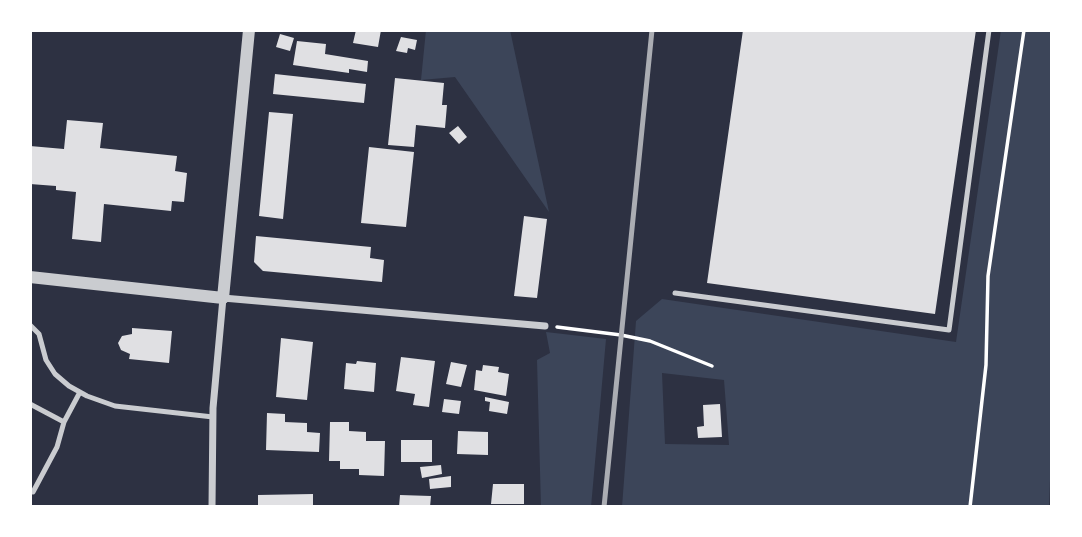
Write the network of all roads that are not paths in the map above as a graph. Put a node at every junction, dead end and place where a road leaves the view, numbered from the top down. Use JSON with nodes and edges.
{"nodes":[{"id":1,"x":249,"y":30,"type":"edge"},
{"id":2,"x":989,"y":30,"type":"edge"},
{"id":3,"x":30,"y":277,"type":"edge"},
{"id":4,"x":675,"y":293,"type":"dead end"},
{"id":5,"x":223,"y":298,"type":"junction"},
{"id":6,"x":30,"y":325,"type":"edge"},
{"id":7,"x":545,"y":326,"type":"road end"},
{"id":8,"x":80,"y":392,"type":"junction"},
{"id":9,"x":30,"y":404,"type":"edge"},
{"id":10,"x":213,"y":417,"type":"junction"},
{"id":11,"x":64,"y":422,"type":"junction"},
{"id":12,"x":33,"y":492,"type":"dead end"},
{"id":13,"x":212,"y":507,"type":"edge"}],
"edges":[{"from":1,"to":5,"type":"street"},
{"from":2,"to":4,"type":"lane"},
{"from":3,"to":5,"type":"street"},
{"from":5,"to":7,"type":"street"},
{"from":5,"to":10,"type":"street"},
{"from":6,"to":8,"type":"lane"},
{"from":8,"to":10,"type":"lane"},
{"from":8,"to":11,"type":"lane"},
{"from":9,"to":11,"type":"lane"},
{"from":10,"to":13,"type":"street"},
{"from":11,"to":12,"type":"lane"}]}
